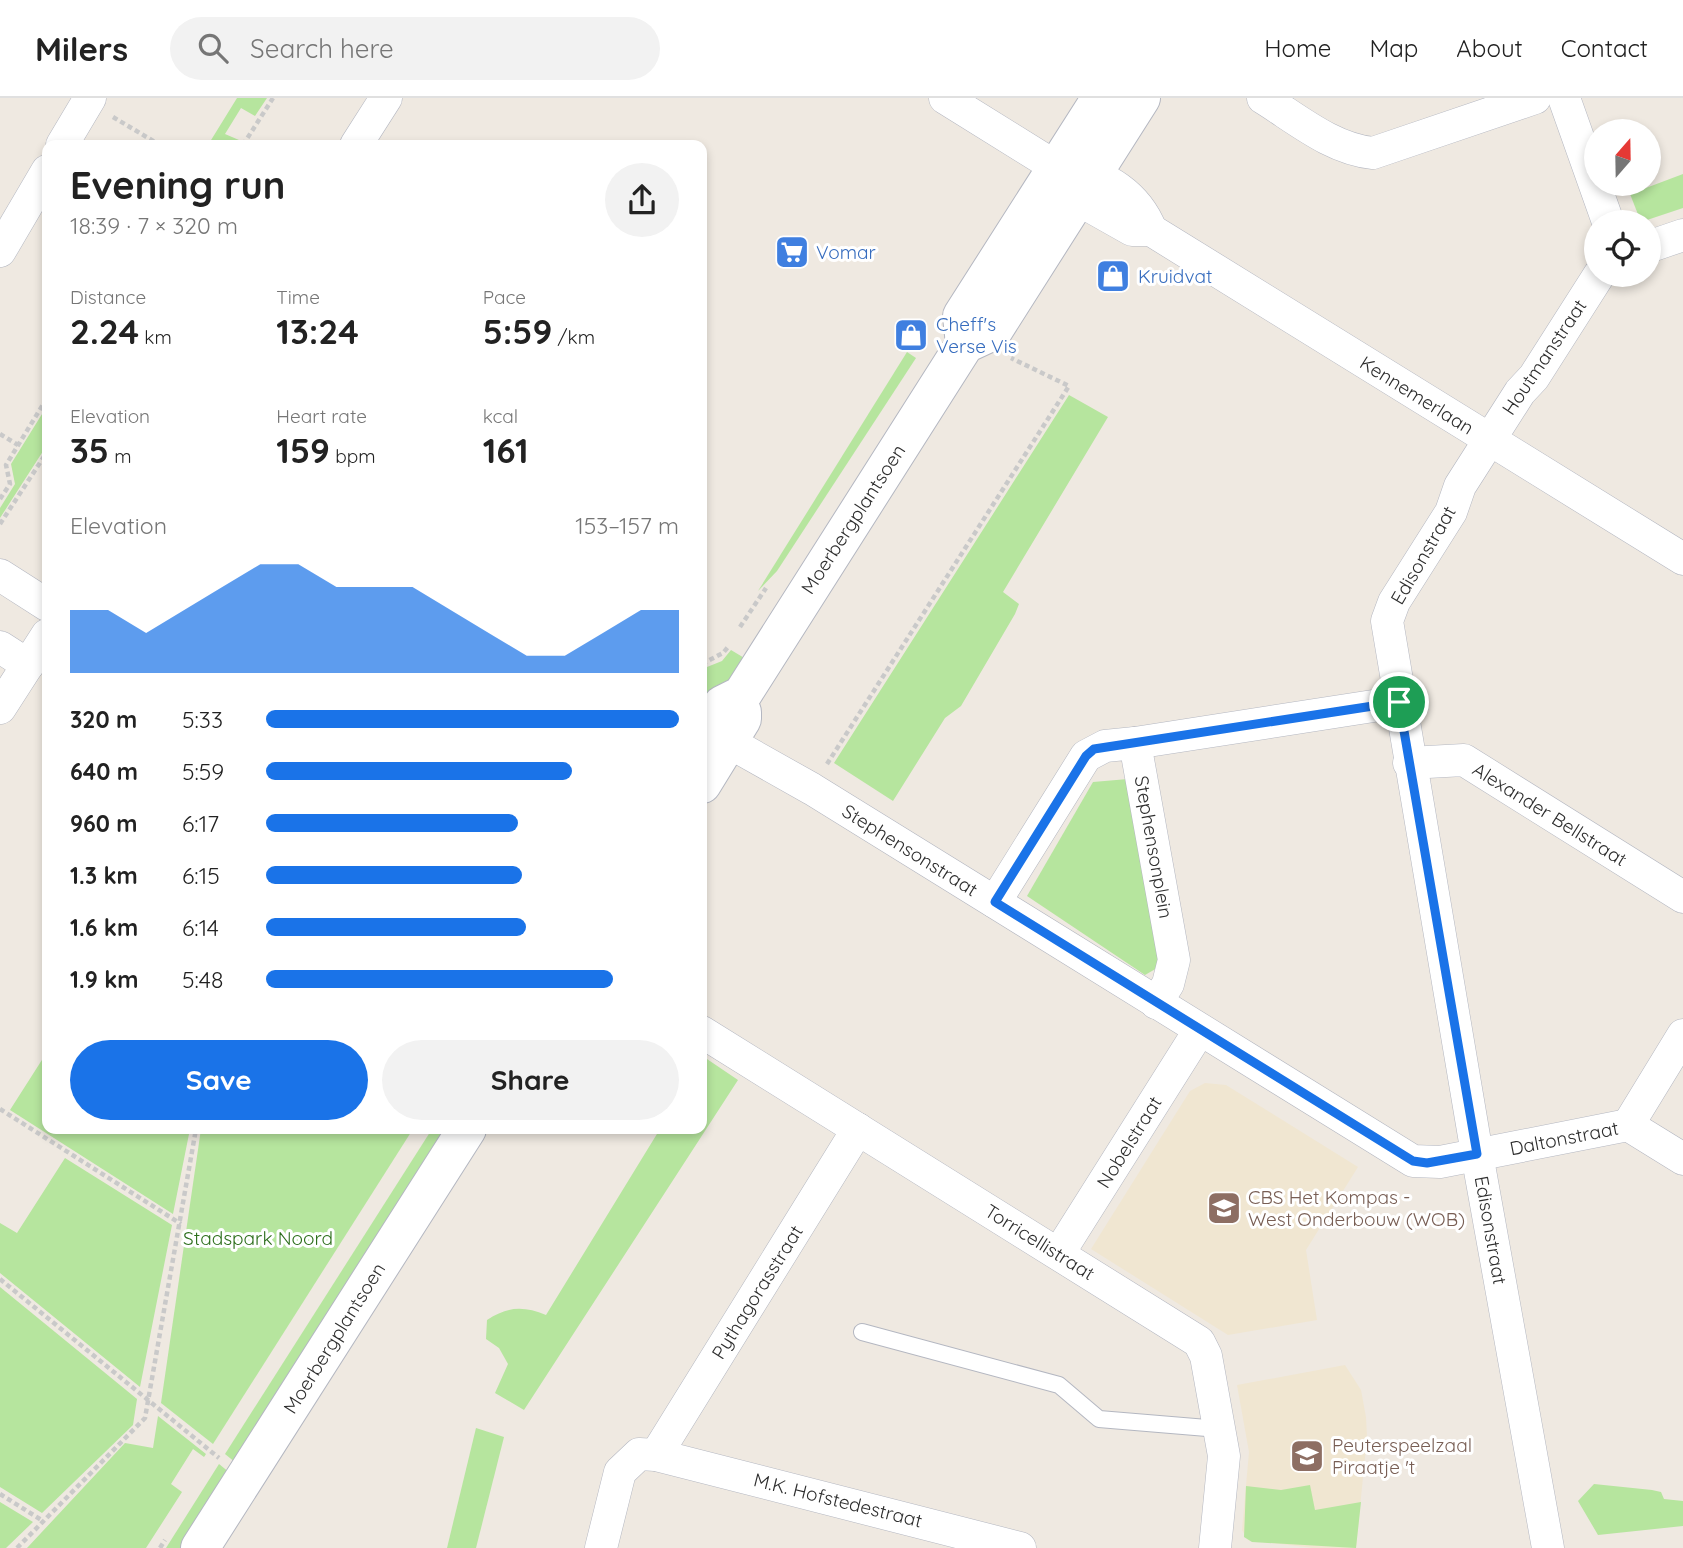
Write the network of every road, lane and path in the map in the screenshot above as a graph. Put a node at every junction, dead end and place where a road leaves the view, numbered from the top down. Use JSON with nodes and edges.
{"nodes":[{"id":1,"x":274,"y":98,"type":"edge"},
{"id":2,"x":945,"y":98,"type":"edge"},
{"id":3,"x":1101,"y":98,"type":"edge"},
{"id":4,"x":1141,"y":98,"type":"edge"},
{"id":5,"x":1263,"y":98,"type":"edge"},
{"id":6,"x":1535,"y":98,"type":"edge"},
{"id":7,"x":1564,"y":98,"type":"edge"},
{"id":8,"x":89,"y":100,"type":"edge"},
{"id":9,"x":375,"y":101,"type":"edge"},
{"id":10,"x":65,"y":140,"type":"edge"},
{"id":11,"x":152,"y":140,"type":"edge"},
{"id":12,"x":246,"y":140,"type":"edge"},
{"id":13,"x":358,"y":140,"type":"edge"},
{"id":14,"x":1056,"y":167,"type":"junction"},
{"id":15,"x":42,"y":176,"type":"edge"},
{"id":16,"x":1086,"y":186,"type":"junction"},
{"id":17,"x":11,"y":209,"type":"edge"},
{"id":18,"x":1604,"y":210,"type":"edge"},
{"id":19,"x":1683,"y":235,"type":"edge"},
{"id":20,"x":1661,"y":243,"type":"edge"},
{"id":21,"x":0,"y":251,"type":"edge"},
{"id":22,"x":1592,"y":287,"type":"edge"},
{"id":23,"x":982,"y":348,"type":"junction"},
{"id":24,"x":42,"y":406,"type":"edge"},
{"id":25,"x":0,"y":434,"type":"edge"},
{"id":26,"x":1489,"y":439,"type":"junction"},
{"id":27,"x":18,"y":445,"type":"junction"},
{"id":28,"x":42,"y":460,"type":"edge"},
{"id":29,"x":0,"y":499,"type":"edge"},
{"id":30,"x":0,"y":524,"type":"edge"},
{"id":31,"x":1683,"y":559,"type":"edge"},
{"id":32,"x":0,"y":575,"type":"edge"},
{"id":33,"x":42,"y":602,"type":"edge"},
{"id":34,"x":42,"y":643,"type":"edge"},
{"id":35,"x":0,"y":648,"type":"edge"},
{"id":36,"x":28,"y":665,"type":"junction"},
{"id":37,"x":1399,"y":702,"type":"junction"},
{"id":38,"x":0,"y":708,"type":"edge"},
{"id":39,"x":712,"y":736,"type":"edge"},
{"id":40,"x":1135,"y":743,"type":"junction"},
{"id":41,"x":707,"y":760,"type":"edge"},
{"id":42,"x":1409,"y":763,"type":"junction"},
{"id":43,"x":812,"y":789,"type":"junction"},
{"id":44,"x":1683,"y":897,"type":"edge"},
{"id":45,"x":995,"y":902,"type":"junction"},
{"id":46,"x":1156,"y":1003,"type":"junction"},
{"id":47,"x":1199,"y":1031,"type":"junction"},
{"id":48,"x":707,"y":1035,"type":"edge"},
{"id":49,"x":1683,"y":1035,"type":"edge"},
{"id":50,"x":0,"y":1109,"type":"edge"},
{"id":51,"x":1628,"y":1125,"type":"junction"},
{"id":52,"x":858,"y":1129,"type":"junction"},
{"id":53,"x":195,"y":1134,"type":"edge"},
{"id":54,"x":464,"y":1134,"type":"edge"},
{"id":55,"x":1477,"y":1154,"type":"junction"},
{"id":56,"x":1683,"y":1159,"type":"edge"},
{"id":57,"x":181,"y":1224,"type":"junction"},
{"id":58,"x":1059,"y":1253,"type":"junction"},
{"id":59,"x":0,"y":1279,"type":"edge"},
{"id":60,"x":862,"y":1332,"type":"dead end"},
{"id":61,"x":148,"y":1401,"type":"junction"},
{"id":62,"x":1219,"y":1429,"type":"junction"},
{"id":63,"x":656,"y":1455,"type":"junction"},
{"id":64,"x":245,"y":1478,"type":"junction"},
{"id":65,"x":0,"y":1494,"type":"edge"},
{"id":66,"x":43,"y":1521,"type":"junction"},
{"id":67,"x":977,"y":1543,"type":"edge"},
{"id":68,"x":17,"y":1548,"type":"edge"},
{"id":69,"x":200,"y":1548,"type":"edge"},
{"id":70,"x":601,"y":1548,"type":"edge"},
{"id":71,"x":1020,"y":1548,"type":"edge"},
{"id":72,"x":1215,"y":1548,"type":"edge"},
{"id":73,"x":1548,"y":1548,"type":"edge"}],
"edges":[{"from":1,"to":12,"type":"path"},
{"from":2,"to":14,"type":"street","name":"Kennemerlaan"},
{"from":3,"to":14,"type":"street"},
{"from":4,"to":16,"type":"street","name":"Moerbergplantsoen"},
{"from":5,"to":6,"type":"street"},
{"from":7,"to":18,"type":"street"},
{"from":8,"to":10,"type":"street"},
{"from":8,"to":11,"type":"path"},
{"from":9,"to":13,"type":"street"},
{"from":14,"to":16,"type":"street","name":"Kennemerlaan"},
{"from":14,"to":23,"type":"street"},
{"from":15,"to":17,"type":"street"},
{"from":16,"to":23,"type":"street","name":"Moerbergplantsoen"},
{"from":16,"to":26,"type":"street","name":"Kennemerlaan"},
{"from":17,"to":21,"type":"street"},
{"from":19,"to":20,"type":"street"},
{"from":22,"to":26,"type":"street","name":"Houtmanstraat"},
{"from":23,"to":39,"type":"street","name":"Moerbergplantsoen"},
{"from":23,"to":43,"type":"path"},
{"from":24,"to":27,"type":"path"},
{"from":25,"to":27,"type":"path"},
{"from":26,"to":31,"type":"street","name":"Kennemerlaan"},
{"from":26,"to":37,"type":"street","name":"Edisonstraat"},
{"from":27,"to":29,"type":"path"},
{"from":28,"to":30,"type":"path"},
{"from":32,"to":33,"type":"street"},
{"from":34,"to":36,"type":"street"},
{"from":35,"to":36,"type":"street"},
{"from":36,"to":38,"type":"street"},
{"from":37,"to":40,"type":"street"},
{"from":37,"to":42,"type":"street","name":"Edisonstraat"},
{"from":39,"to":41,"type":"street","name":"Moerbergplantsoen"},
{"from":39,"to":43,"type":"street","name":"Stephensonstraat"},
{"from":40,"to":45,"type":"street"},
{"from":40,"to":46,"type":"street","name":"Stephensonplein"},
{"from":42,"to":44,"type":"street","name":"Alexander Bellstraat"},
{"from":42,"to":55,"type":"street","name":"Edisonstraat"},
{"from":43,"to":45,"type":"street","name":"Stephensonstraat"},
{"from":45,"to":46,"type":"street","name":"Stephensonstraat"},
{"from":46,"to":47,"type":"street","name":"Stephensonstraat"},
{"from":47,"to":55,"type":"street","name":"Stephensonstraat"},
{"from":47,"to":58,"type":"street","name":"Nobelstraat"},
{"from":48,"to":52,"type":"street","name":"Torricellistraat"},
{"from":49,"to":51,"type":"street"},
{"from":50,"to":57,"type":"path"},
{"from":51,"to":55,"type":"street","name":"Daltonstraat"},
{"from":51,"to":56,"type":"street","name":"Daltonstraat"},
{"from":52,"to":58,"type":"street","name":"Torricellistraat"},
{"from":52,"to":63,"type":"street","name":"Pythagorasstraat"},
{"from":53,"to":57,"type":"path"},
{"from":54,"to":64,"type":"street","name":"Moerbergplantsoen"},
{"from":55,"to":73,"type":"street","name":"Edisonstraat"},
{"from":57,"to":61,"type":"path"},
{"from":58,"to":62,"type":"street","name":"Torricellistraat"},
{"from":59,"to":61,"type":"path"},
{"from":60,"to":62,"type":"lane"},
{"from":61,"to":64,"type":"path"},
{"from":61,"to":66,"type":"path"},
{"from":62,"to":72,"type":"street","name":"Torricellistraat"},
{"from":63,"to":67,"type":"street","name":"M.K. Hofstedestraat"},
{"from":63,"to":70,"type":"street"},
{"from":64,"to":69,"type":"street","name":"Moerbergplantsoen"},
{"from":65,"to":66,"type":"path"},
{"from":66,"to":68,"type":"path"},
{"from":67,"to":71,"type":"street","name":"M.K. Hofstedestraat"}]}
